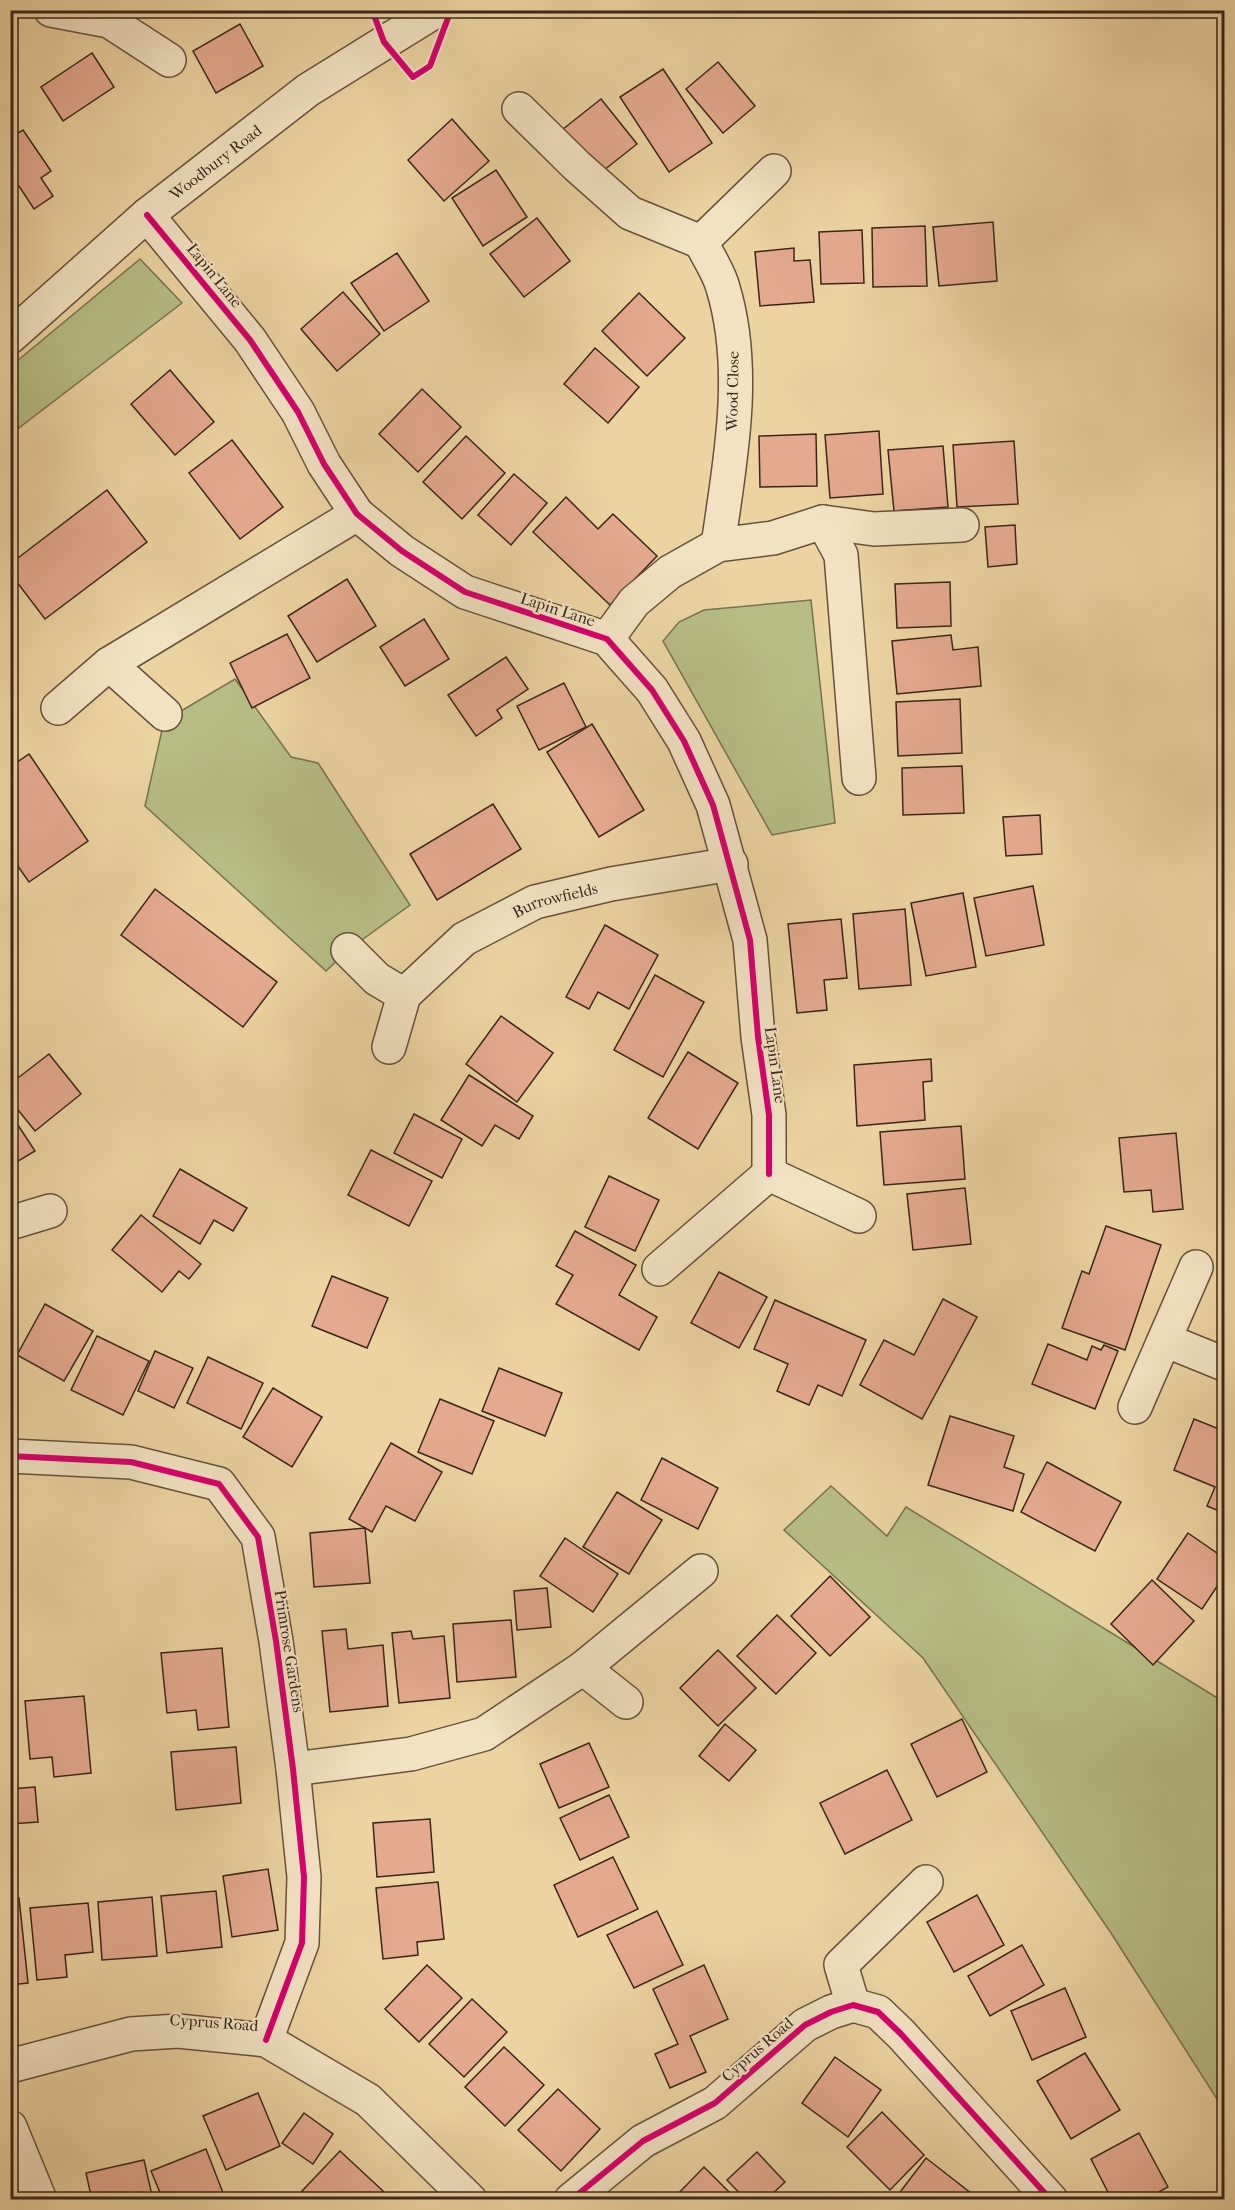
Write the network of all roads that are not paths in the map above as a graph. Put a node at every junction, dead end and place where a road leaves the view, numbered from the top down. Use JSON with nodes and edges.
{"nodes":[{"id":1,"x":51,"y":10,"type":"edge"},
{"id":2,"x":437,"y":10,"type":"edge"},
{"id":3,"x":169,"y":60,"type":"dead end"},
{"id":4,"x":519,"y":109,"type":"dead end"},
{"id":5,"x":774,"y":171,"type":"dead end"},
{"id":6,"x":147,"y":215,"type":"junction"},
{"id":7,"x":701,"y":242,"type":"junction"},
{"id":8,"x":10,"y":337,"type":"edge"},
{"id":9,"x":357,"y":514,"type":"junction"},
{"id":10,"x":823,"y":522,"type":"junction"},
{"id":11,"x":962,"y":525,"type":"dead end"},
{"id":12,"x":718,"y":545,"type":"junction"},
{"id":13,"x":607,"y":639,"type":"junction"},
{"id":14,"x":110,"y":664,"type":"junction"},
{"id":15,"x":58,"y":708,"type":"dead end"},
{"id":16,"x":165,"y":714,"type":"dead end"},
{"id":17,"x":859,"y":778,"type":"dead end"},
{"id":18,"x":730,"y":864,"type":"junction"},
{"id":19,"x":348,"y":950,"type":"dead end"},
{"id":20,"x":404,"y":995,"type":"junction"},
{"id":21,"x":389,"y":1047,"type":"dead end"},
{"id":22,"x":769,"y":1174,"type":"junction"},
{"id":23,"x":50,"y":1211,"type":"dead end"},
{"id":24,"x":859,"y":1216,"type":"dead end"},
{"id":25,"x":10,"y":1222,"type":"edge"},
{"id":26,"x":1196,"y":1267,"type":"dead end"},
{"id":27,"x":659,"y":1269,"type":"dead end"},
{"id":28,"x":1165,"y":1340,"type":"junction"},
{"id":29,"x":1224,"y":1364,"type":"edge"},
{"id":30,"x":1135,"y":1407,"type":"dead end"},
{"id":31,"x":10,"y":1456,"type":"edge"},
{"id":32,"x":701,"y":1571,"type":"dead end"},
{"id":33,"x":583,"y":1668,"type":"junction"},
{"id":34,"x":626,"y":1702,"type":"dead end"},
{"id":35,"x":293,"y":1769,"type":"junction"},
{"id":36,"x":926,"y":1882,"type":"dead end"},
{"id":37,"x":853,"y":2005,"type":"junction"},
{"id":38,"x":266,"y":2040,"type":"junction"},
{"id":39,"x":10,"y":2066,"type":"edge"},
{"id":40,"x":10,"y":2127,"type":"edge"},
{"id":41,"x":40,"y":2199,"type":"edge"},
{"id":42,"x":470,"y":2199,"type":"edge"},
{"id":43,"x":571,"y":2199,"type":"edge"},
{"id":44,"x":1051,"y":2199,"type":"edge"}],
"edges":[{"from":1,"to":3,"type":"street"},
{"from":2,"to":6,"type":"street","name":"Woodbury Road"},
{"from":4,"to":7,"type":"street"},
{"from":5,"to":7,"type":"street"},
{"from":6,"to":8,"type":"street","name":"Woodbury Road"},
{"from":6,"to":9,"type":"street","name":"Lapin Lane"},
{"from":7,"to":12,"type":"street","name":"Wood Close"},
{"from":9,"to":13,"type":"street","name":"Lapin Lane"},
{"from":9,"to":14,"type":"street"},
{"from":10,"to":11,"type":"street"},
{"from":10,"to":12,"type":"street"},
{"from":10,"to":17,"type":"street"},
{"from":12,"to":13,"type":"street"},
{"from":13,"to":18,"type":"street","name":"Lapin Lane"},
{"from":14,"to":15,"type":"street"},
{"from":14,"to":16,"type":"street"},
{"from":18,"to":20,"type":"street","name":"Burrowfields"},
{"from":18,"to":22,"type":"street","name":"Lapin Lane"},
{"from":19,"to":20,"type":"street"},
{"from":20,"to":21,"type":"street"},
{"from":22,"to":24,"type":"street"},
{"from":22,"to":27,"type":"street"},
{"from":23,"to":25,"type":"street"},
{"from":26,"to":28,"type":"street"},
{"from":28,"to":29,"type":"street"},
{"from":28,"to":30,"type":"street"},
{"from":31,"to":35,"type":"street","name":"Primrose Gardens"},
{"from":32,"to":33,"type":"street"},
{"from":33,"to":34,"type":"street"},
{"from":33,"to":35,"type":"street"},
{"from":35,"to":38,"type":"street","name":"Primrose Gardens"},
{"from":36,"to":37,"type":"street"},
{"from":37,"to":43,"type":"street","name":"Cyprus Road"},
{"from":37,"to":44,"type":"street"},
{"from":38,"to":39,"type":"street","name":"Cyprus Road"},
{"from":38,"to":42,"type":"street","name":"Cyprus Road"},
{"from":40,"to":41,"type":"street"}]}
